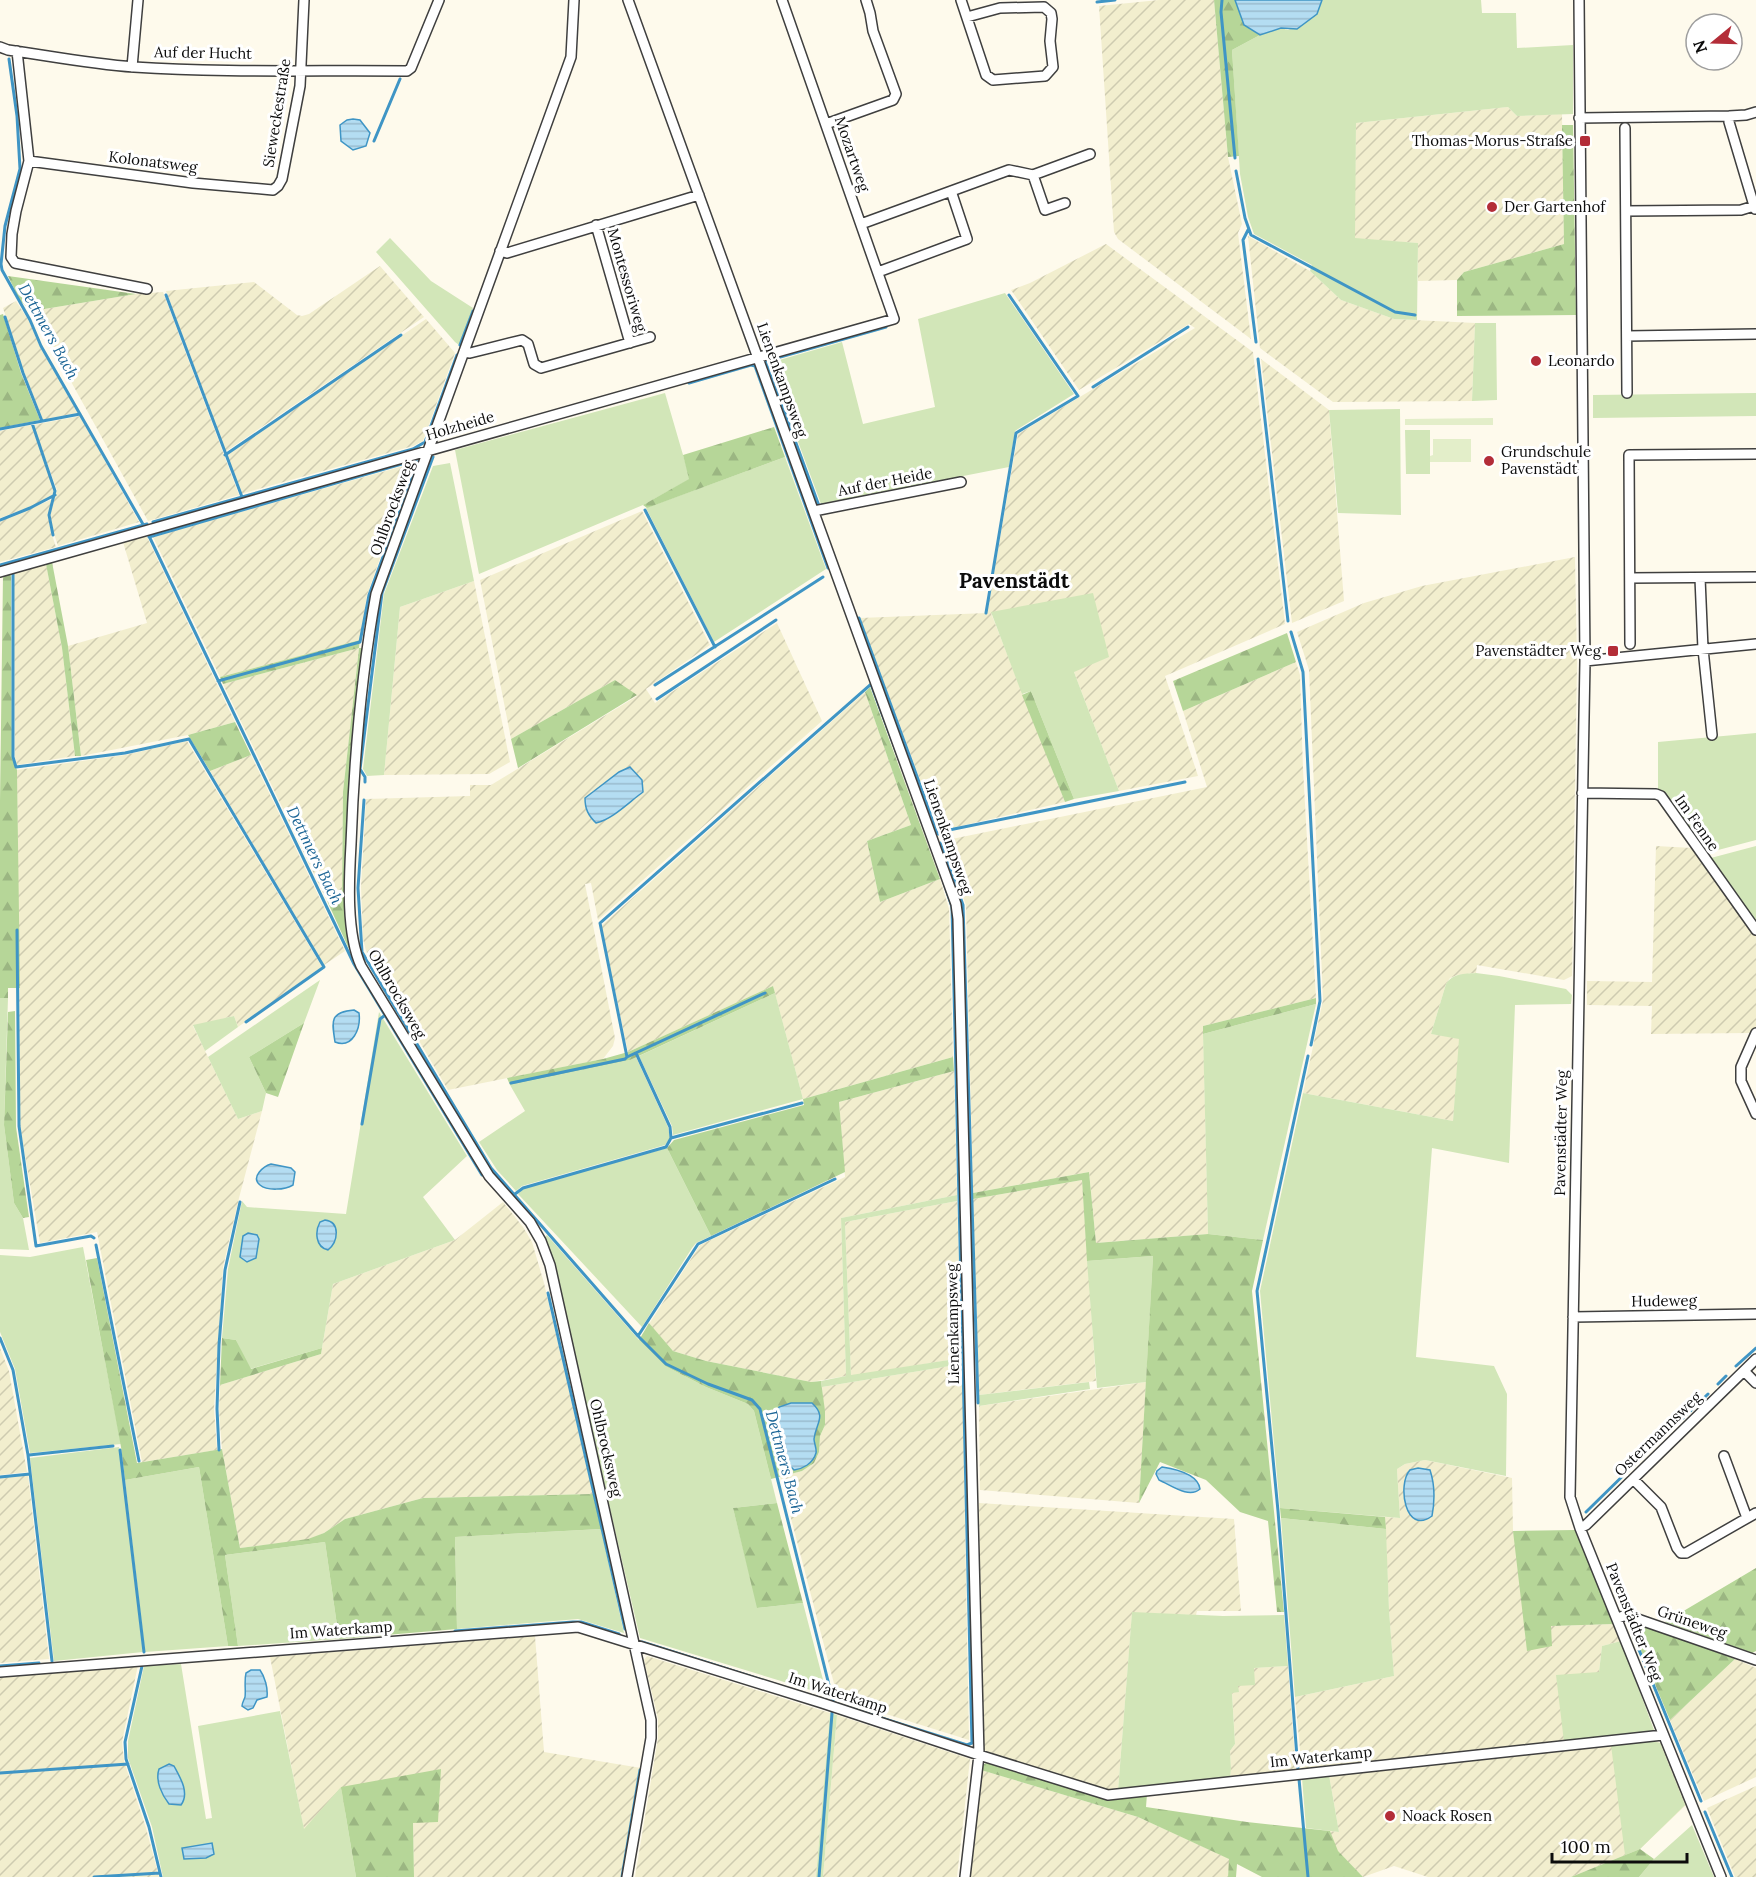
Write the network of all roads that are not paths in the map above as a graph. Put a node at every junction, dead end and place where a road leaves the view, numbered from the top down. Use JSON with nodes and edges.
{"nodes":[{"id":1,"x":138,"y":0,"type":"edge"},
{"id":2,"x":304,"y":0,"type":"edge"},
{"id":3,"x":440,"y":0,"type":"edge"},
{"id":4,"x":574,"y":0,"type":"edge"},
{"id":5,"x":628,"y":0,"type":"edge"},
{"id":6,"x":782,"y":0,"type":"edge"},
{"id":7,"x":866,"y":0,"type":"edge"},
{"id":8,"x":961,"y":0,"type":"edge"},
{"id":9,"x":1579,"y":0,"type":"edge"},
{"id":10,"x":967,"y":17,"type":"junction"},
{"id":11,"x":0,"y":47,"type":"edge"},
{"id":12,"x":17,"y":51,"type":"junction"},
{"id":13,"x":132,"y":67,"type":"junction"},
{"id":14,"x":302,"y":70,"type":"junction"},
{"id":15,"x":1756,"y":112,"type":"edge"},
{"id":16,"x":1729,"y":116,"type":"junction"},
{"id":17,"x":1579,"y":118,"type":"junction"},
{"id":18,"x":826,"y":124,"type":"junction"},
{"id":19,"x":1625,"y":128,"type":"dead end"},
{"id":20,"x":1090,"y":154,"type":"dead end"},
{"id":21,"x":29,"y":161,"type":"junction"},
{"id":22,"x":1033,"y":174,"type":"junction"},
{"id":23,"x":273,"y":190,"type":"joint"},
{"id":24,"x":951,"y":191,"type":"junction"},
{"id":25,"x":699,"y":195,"type":"junction"},
{"id":26,"x":1065,"y":203,"type":"dead end"},
{"id":27,"x":1755,"y":208,"type":"edge"},
{"id":28,"x":1626,"y":211,"type":"junction"},
{"id":29,"x":861,"y":224,"type":"junction"},
{"id":30,"x":596,"y":225,"type":"junction"},
{"id":31,"x":500,"y":251,"type":"junction"},
{"id":32,"x":878,"y":272,"type":"junction"},
{"id":33,"x":147,"y":289,"type":"dead end"},
{"id":34,"x":894,"y":319,"type":"joint"},
{"id":35,"x":1756,"y":334,"type":"edge"},
{"id":36,"x":1627,"y":336,"type":"junction"},
{"id":37,"x":650,"y":337,"type":"dead end"},
{"id":38,"x":630,"y":343,"type":"junction"},
{"id":39,"x":464,"y":352,"type":"junction"},
{"id":40,"x":758,"y":357,"type":"junction"},
{"id":41,"x":1627,"y":393,"type":"dead end"},
{"id":42,"x":428,"y":451,"type":"junction"},
{"id":43,"x":1756,"y":454,"type":"edge"},
{"id":44,"x":961,"y":482,"type":"dead end"},
{"id":45,"x":814,"y":511,"type":"junction"},
{"id":46,"x":0,"y":572,"type":"edge"},
{"id":47,"x":1756,"y":577,"type":"edge"},
{"id":48,"x":1630,"y":578,"type":"junction"},
{"id":49,"x":1700,"y":578,"type":"junction"},
{"id":50,"x":1630,"y":644,"type":"dead end"},
{"id":51,"x":1756,"y":644,"type":"edge"},
{"id":52,"x":1703,"y":649,"type":"junction"},
{"id":53,"x":1585,"y":661,"type":"junction"},
{"id":54,"x":1712,"y":735,"type":"dead end"},
{"id":55,"x":1582,"y":793,"type":"junction"},
{"id":56,"x":1756,"y":930,"type":"edge"},
{"id":57,"x":1756,"y":1033,"type":"edge"},
{"id":58,"x":1756,"y":1114,"type":"edge"},
{"id":59,"x":1756,"y":1314,"type":"edge"},
{"id":60,"x":1573,"y":1317,"type":"junction"},
{"id":61,"x":1756,"y":1359,"type":"edge"},
{"id":62,"x":1744,"y":1371,"type":"junction"},
{"id":63,"x":1756,"y":1383,"type":"edge"},
{"id":64,"x":1724,"y":1456,"type":"dead end"},
{"id":65,"x":1633,"y":1479,"type":"junction"},
{"id":66,"x":1756,"y":1513,"type":"edge"},
{"id":67,"x":1747,"y":1518,"type":"junction"},
{"id":68,"x":1580,"y":1528,"type":"junction"},
{"id":69,"x":1618,"y":1618,"type":"junction"},
{"id":70,"x":635,"y":1644,"type":"junction"},
{"id":71,"x":1756,"y":1660,"type":"edge"},
{"id":72,"x":0,"y":1671,"type":"edge"},
{"id":73,"x":1664,"y":1735,"type":"junction"},
{"id":74,"x":979,"y":1755,"type":"junction"},
{"id":75,"x":627,"y":1877,"type":"edge"},
{"id":76,"x":965,"y":1877,"type":"edge"},
{"id":77,"x":1721,"y":1877,"type":"edge"}],
"edges":[{"from":1,"to":13,"type":"street"},
{"from":2,"to":14,"type":"street","name":"Sieweckestraße"},
{"from":3,"to":14,"type":"street","name":"Auf der Hucht"},
{"from":4,"to":31,"type":"street","name":"Ohlbrocksweg"},
{"from":5,"to":25,"type":"street","name":"Lienenkampsweg"},
{"from":6,"to":18,"type":"street","name":"Mozartweg"},
{"from":7,"to":18,"type":"street"},
{"from":8,"to":10,"type":"street"},
{"from":9,"to":17,"type":"street","name":"Pavenstädter Weg"},
{"from":10,"to":10,"type":"street"},
{"from":11,"to":12,"type":"street","name":"Auf der Hucht"},
{"from":12,"to":13,"type":"street","name":"Auf der Hucht"},
{"from":12,"to":21,"type":"street"},
{"from":13,"to":14,"type":"street","name":"Auf der Hucht"},
{"from":14,"to":23,"type":"street","name":"Sieweckestraße"},
{"from":15,"to":16,"type":"street"},
{"from":16,"to":17,"type":"street"},
{"from":16,"to":27,"type":"street"},
{"from":17,"to":53,"type":"street","name":"Pavenstädter Weg"},
{"from":18,"to":29,"type":"street","name":"Mozartweg"},
{"from":19,"to":28,"type":"street"},
{"from":20,"to":22,"type":"street"},
{"from":21,"to":23,"type":"street","name":"Kolonatsweg"},
{"from":21,"to":33,"type":"street"},
{"from":22,"to":24,"type":"street"},
{"from":22,"to":26,"type":"street"},
{"from":24,"to":29,"type":"street"},
{"from":24,"to":32,"type":"street"},
{"from":25,"to":30,"type":"street","name":"Montessoriweg"},
{"from":25,"to":40,"type":"street","name":"Lienenkampsweg"},
{"from":27,"to":28,"type":"street"},
{"from":28,"to":36,"type":"street"},
{"from":29,"to":32,"type":"street","name":"Mozartweg"},
{"from":30,"to":31,"type":"street","name":"Montessoriweg"},
{"from":30,"to":38,"type":"street","name":"Montessoriweg"},
{"from":31,"to":39,"type":"street","name":"Ohlbrocksweg"},
{"from":32,"to":34,"type":"street","name":"Mozartweg"},
{"from":34,"to":40,"type":"street","name":"Holzheide"},
{"from":35,"to":36,"type":"street"},
{"from":36,"to":41,"type":"street"},
{"from":37,"to":38,"type":"street","name":"Montessoriweg"},
{"from":38,"to":39,"type":"street","name":"Montessoriweg"},
{"from":39,"to":42,"type":"street","name":"Ohlbrocksweg"},
{"from":40,"to":42,"type":"street","name":"Holzheide"},
{"from":40,"to":45,"type":"street","name":"Lienenkampsweg"},
{"from":42,"to":46,"type":"street","name":"Holzheide"},
{"from":42,"to":70,"type":"street","name":"Ohlbrocksweg"},
{"from":43,"to":48,"type":"street"},
{"from":44,"to":45,"type":"street","name":"Auf der Heide"},
{"from":45,"to":74,"type":"street","name":"Lienenkampsweg"},
{"from":47,"to":49,"type":"street"},
{"from":48,"to":49,"type":"street"},
{"from":48,"to":50,"type":"street"},
{"from":49,"to":52,"type":"street"},
{"from":51,"to":52,"type":"street"},
{"from":52,"to":53,"type":"street"},
{"from":52,"to":54,"type":"street"},
{"from":53,"to":55,"type":"street","name":"Pavenstädter Weg"},
{"from":55,"to":56,"type":"street","name":"Im Fenne"},
{"from":55,"to":60,"type":"street","name":"Pavenstädter Weg"},
{"from":57,"to":58,"type":"street"},
{"from":59,"to":60,"type":"street","name":"Hudeweg"},
{"from":60,"to":68,"type":"street","name":"Pavenstädter Weg"},
{"from":61,"to":62,"type":"street","name":"Ostermannsweg"},
{"from":62,"to":63,"type":"street"},
{"from":62,"to":65,"type":"street","name":"Ostermannsweg"},
{"from":64,"to":67,"type":"street"},
{"from":65,"to":67,"type":"street"},
{"from":65,"to":68,"type":"street","name":"Ostermannsweg"},
{"from":66,"to":67,"type":"street"},
{"from":68,"to":69,"type":"street","name":"Pavenstädter Weg"},
{"from":69,"to":71,"type":"street","name":"Grüneweg"},
{"from":69,"to":73,"type":"street","name":"Pavenstädter Weg"},
{"from":70,"to":72,"type":"street","name":"Im Waterkamp"},
{"from":70,"to":74,"type":"street","name":"Im Waterkamp"},
{"from":70,"to":75,"type":"street","name":"Ohlbrocksweg"},
{"from":73,"to":74,"type":"street","name":"Im Waterkamp"},
{"from":73,"to":77,"type":"street","name":"Pavenstädter Weg"},
{"from":74,"to":76,"type":"street","name":"Lienenkampsweg"}]}
